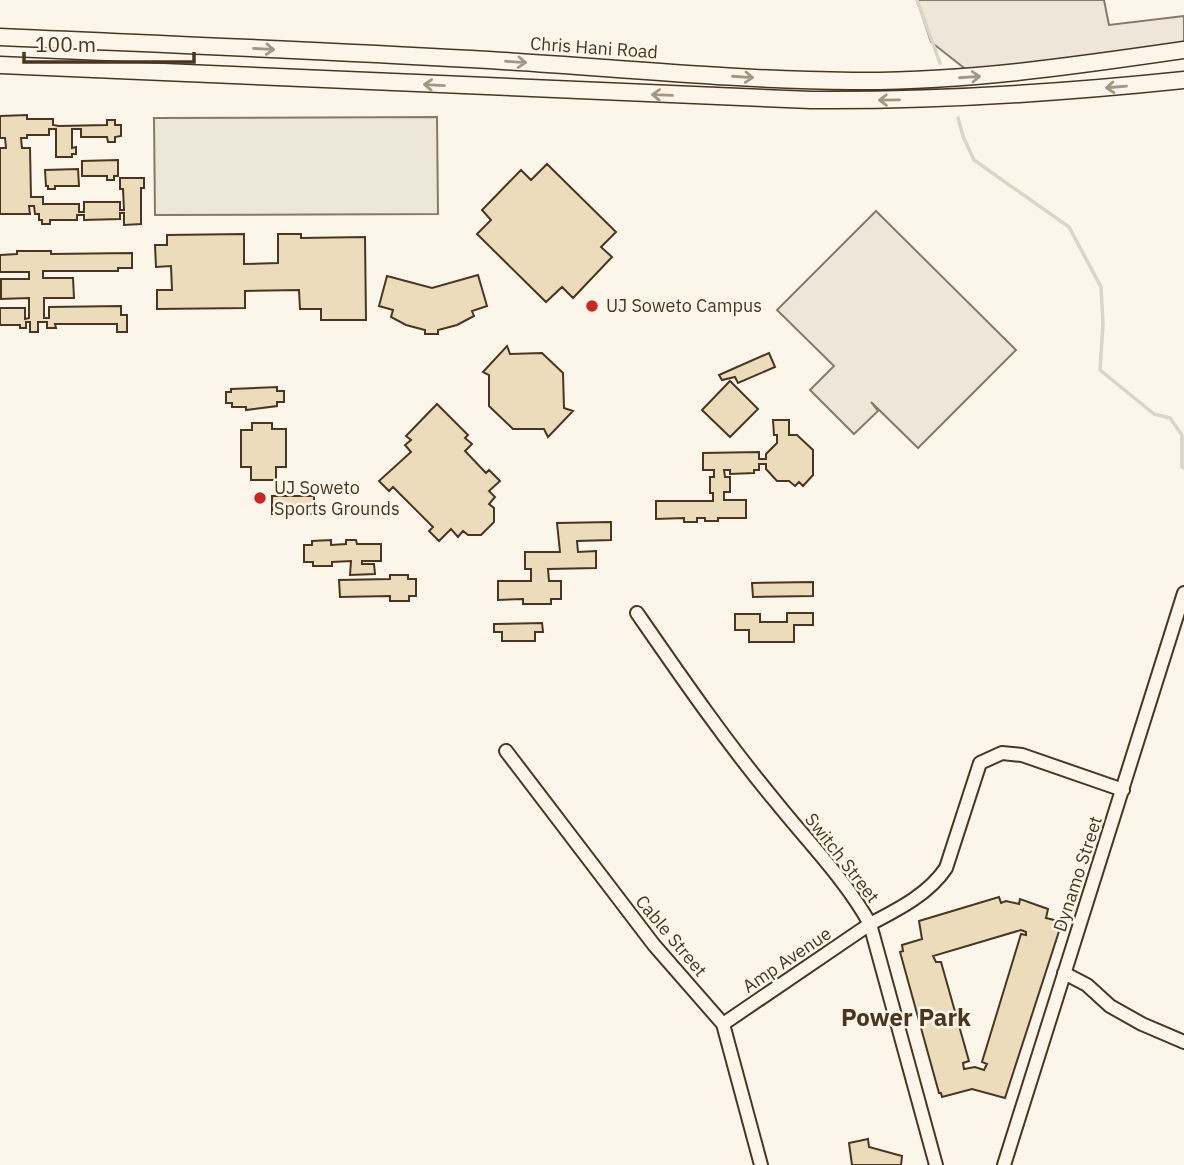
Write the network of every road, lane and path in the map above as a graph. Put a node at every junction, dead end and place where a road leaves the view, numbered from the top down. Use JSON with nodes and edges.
{"nodes":[{"id":1,"x":0,"y":37,"type":"edge"},
{"id":2,"x":1184,"y":50,"type":"edge"},
{"id":3,"x":469,"y":59,"type":"junction"},
{"id":4,"x":0,"y":65,"type":"edge"},
{"id":5,"x":1184,"y":80,"type":"edge"},
{"id":6,"x":469,"y":87,"type":"junction"},
{"id":7,"x":1184,"y":593,"type":"edge"},
{"id":8,"x":638,"y":613,"type":"dead end"},
{"id":9,"x":1178,"y":632,"type":"edge"},
{"id":10,"x":506,"y":751,"type":"dead end"},
{"id":11,"x":1123,"y":790,"type":"junction"},
{"id":12,"x":870,"y":924,"type":"junction"},
{"id":13,"x":1064,"y":973,"type":"junction"},
{"id":14,"x":723,"y":1024,"type":"junction"},
{"id":15,"x":1184,"y":1042,"type":"edge"},
{"id":16,"x":761,"y":1165,"type":"edge"},
{"id":17,"x":936,"y":1165,"type":"edge"},
{"id":18,"x":1004,"y":1165,"type":"edge"}],
"edges":[{"from":1,"to":3,"type":"main road","name":"Chris Hani Road","one_way":true},
{"from":3,"to":2,"type":"main road","name":"Chris Hani Road","one_way":true},
{"from":3,"to":6,"type":"main road"},
{"from":6,"to":4,"type":"main road","one_way":true},
{"from":5,"to":6,"type":"main road","one_way":true},
{"from":7,"to":9,"type":"street","name":"Dynamo Street"},
{"from":8,"to":12,"type":"street","name":"Switch Street"},
{"from":9,"to":11,"type":"street","name":"Dynamo Street"},
{"from":10,"to":14,"type":"street","name":"Cable Street"},
{"from":11,"to":12,"type":"street","name":"Amp Avenue"},
{"from":11,"to":13,"type":"street","name":"Dynamo Street"},
{"from":12,"to":14,"type":"street","name":"Amp Avenue"},
{"from":12,"to":17,"type":"street","name":"Switch Street"},
{"from":13,"to":15,"type":"street"},
{"from":13,"to":18,"type":"street","name":"Dynamo Street"},
{"from":14,"to":16,"type":"street","name":"Cable Street"}]}
